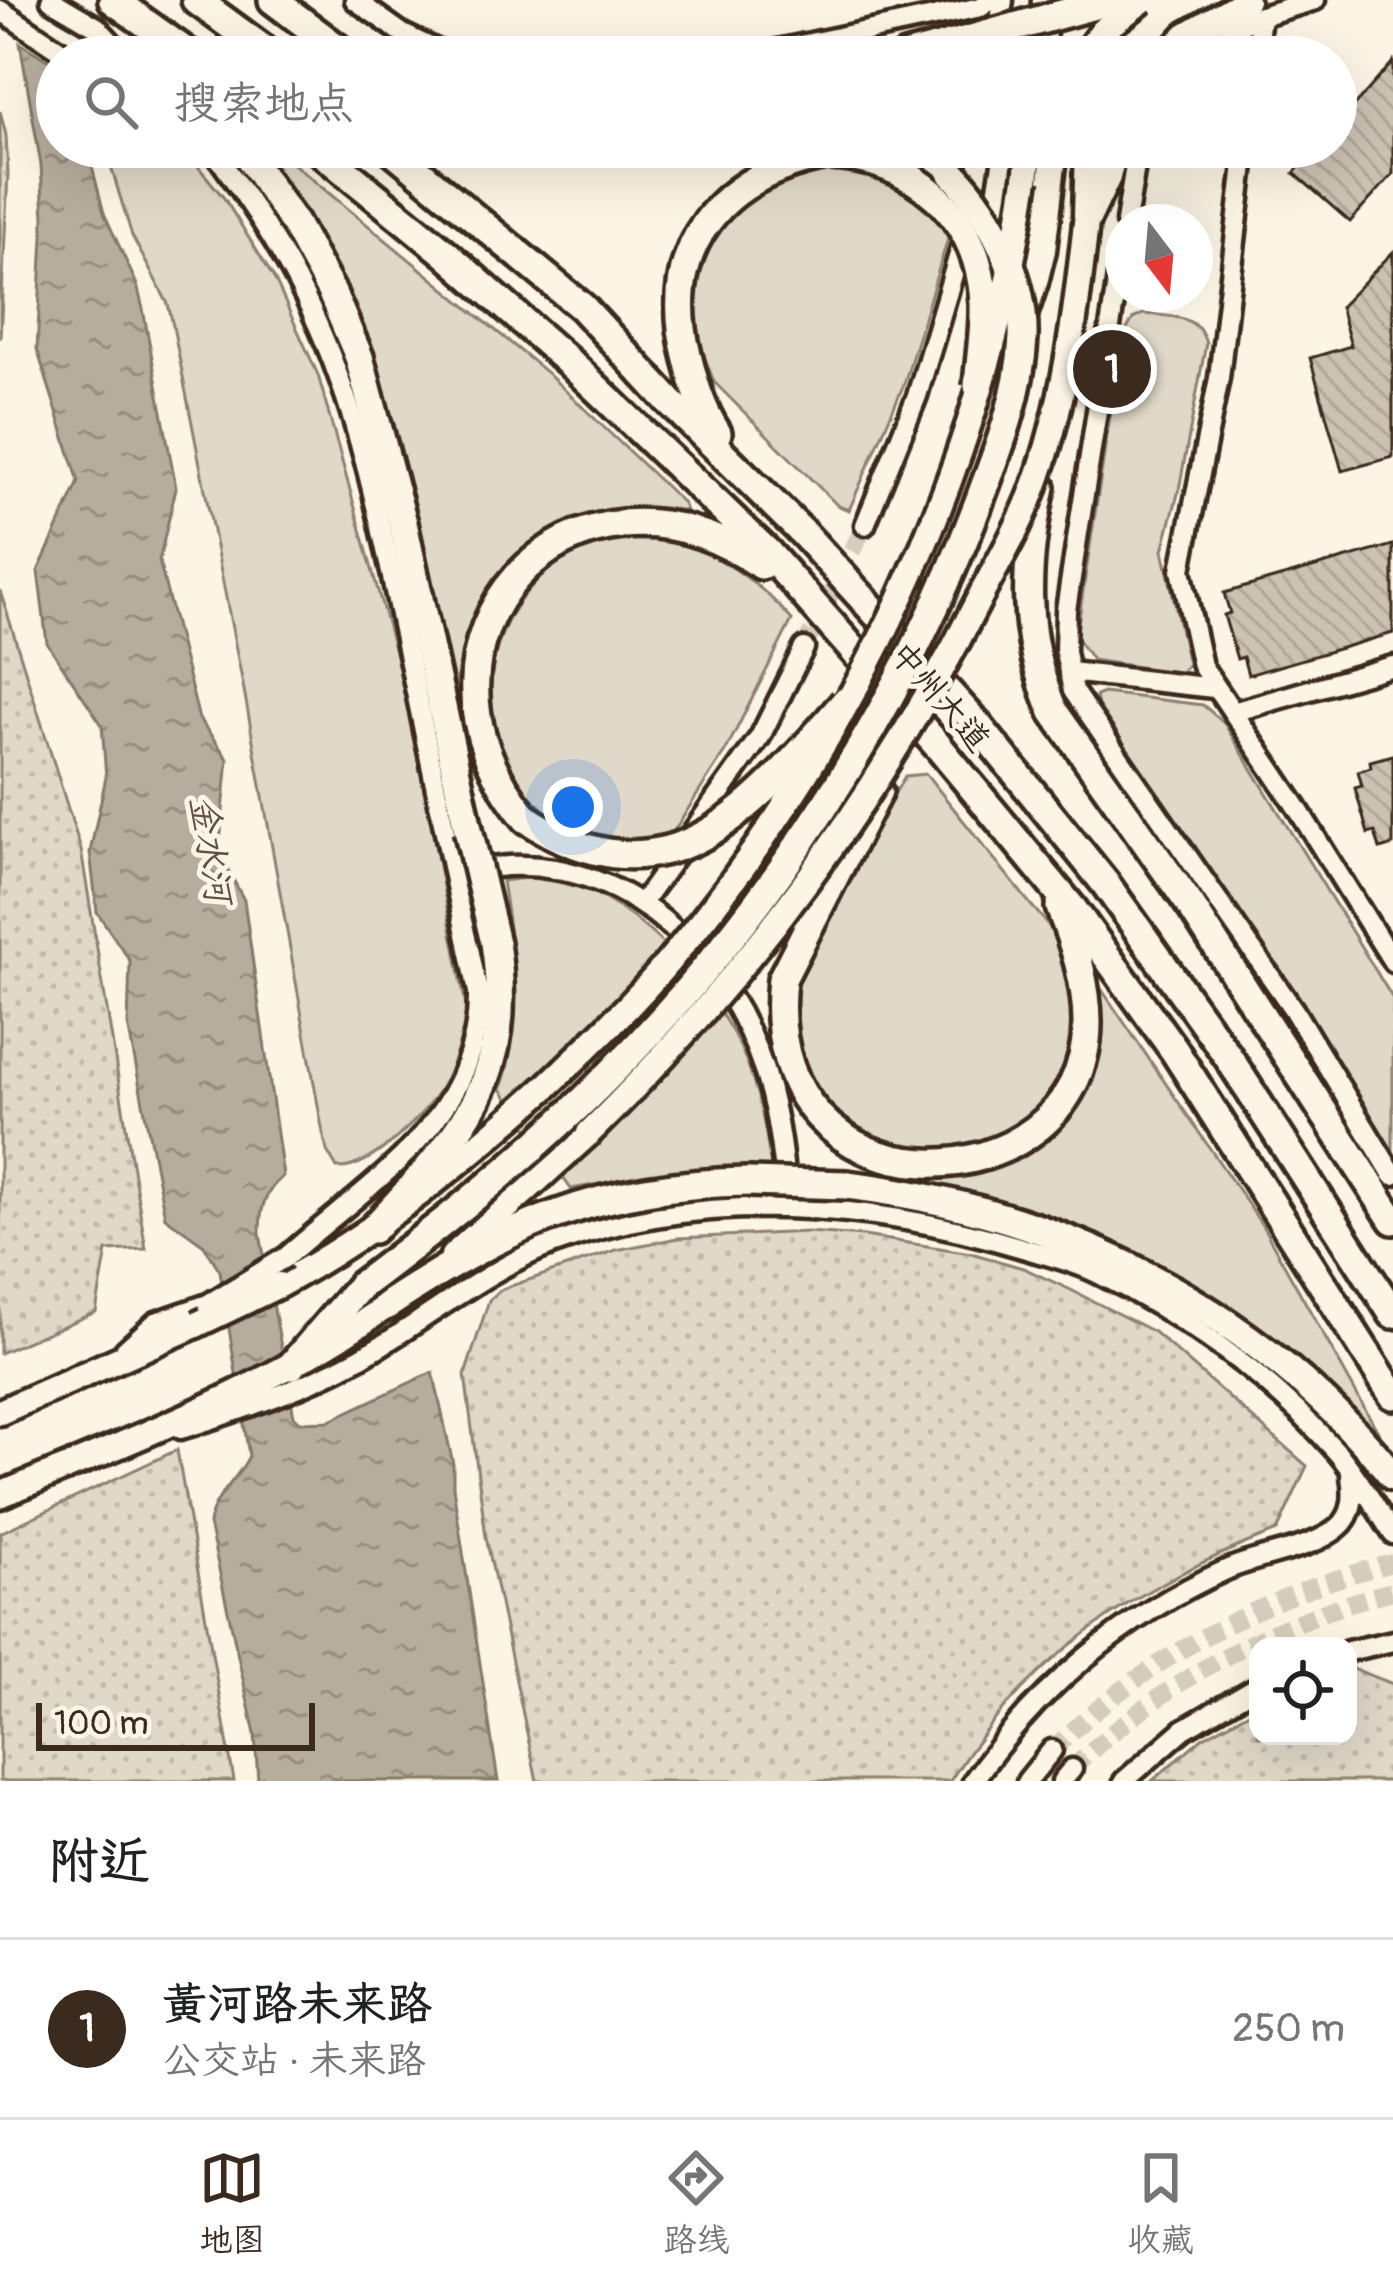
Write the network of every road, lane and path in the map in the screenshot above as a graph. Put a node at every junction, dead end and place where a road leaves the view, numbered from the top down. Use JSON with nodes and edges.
{"nodes":[{"id":1,"x":51,"y":0,"type":"edge"},
{"id":2,"x":71,"y":0,"type":"edge"},
{"id":3,"x":112,"y":0,"type":"edge"},
{"id":4,"x":196,"y":0,"type":"edge"},
{"id":5,"x":273,"y":0,"type":"edge"},
{"id":6,"x":356,"y":0,"type":"edge"},
{"id":7,"x":991,"y":0,"type":"edge"},
{"id":8,"x":1004,"y":0,"type":"edge"},
{"id":9,"x":1045,"y":0,"type":"edge"},
{"id":10,"x":1090,"y":0,"type":"edge"},
{"id":11,"x":1113,"y":0,"type":"edge"},
{"id":12,"x":1143,"y":0,"type":"edge"},
{"id":13,"x":1316,"y":0,"type":"edge"},
{"id":14,"x":1254,"y":8,"type":"edge"},
{"id":15,"x":0,"y":10,"type":"edge"},
{"id":16,"x":95,"y":26,"type":"junction"},
{"id":17,"x":39,"y":36,"type":"edge"},
{"id":18,"x":105,"y":36,"type":"edge"},
{"id":19,"x":144,"y":36,"type":"edge"},
{"id":20,"x":163,"y":36,"type":"edge"},
{"id":21,"x":245,"y":36,"type":"edge"},
{"id":22,"x":322,"y":36,"type":"edge"},
{"id":23,"x":408,"y":36,"type":"edge"},
{"id":24,"x":844,"y":36,"type":"edge"},
{"id":25,"x":982,"y":36,"type":"edge"},
{"id":26,"x":998,"y":36,"type":"edge"},
{"id":27,"x":1042,"y":36,"type":"edge"},
{"id":28,"x":1087,"y":36,"type":"edge"},
{"id":29,"x":1099,"y":36,"type":"edge"},
{"id":30,"x":1185,"y":36,"type":"edge"},
{"id":31,"x":1219,"y":36,"type":"edge"},
{"id":32,"x":225,"y":168,"type":"edge"},
{"id":33,"x":256,"y":168,"type":"edge"},
{"id":34,"x":341,"y":168,"type":"edge"},
{"id":35,"x":413,"y":168,"type":"edge"},
{"id":36,"x":775,"y":168,"type":"edge"},
{"id":37,"x":894,"y":168,"type":"edge"},
{"id":38,"x":945,"y":168,"type":"edge"},
{"id":39,"x":978,"y":168,"type":"edge"},
{"id":40,"x":1027,"y":168,"type":"edge"},
{"id":41,"x":1053,"y":168,"type":"edge"},
{"id":42,"x":1087,"y":168,"type":"edge"},
{"id":43,"x":1110,"y":168,"type":"edge"},
{"id":44,"x":1135,"y":168,"type":"edge"},
{"id":45,"x":1244,"y":168,"type":"edge"},
{"id":46,"x":1129,"y":204,"type":"edge"},
{"id":47,"x":1086,"y":224,"type":"junction"},
{"id":48,"x":1112,"y":312,"type":"edge"},
{"id":49,"x":1064,"y":382,"type":"junction"},
{"id":50,"x":978,"y":386,"type":"junction"},
{"id":51,"x":741,"y":472,"type":"junction"},
{"id":52,"x":865,"y":524,"type":"tunnel mouth"},
{"id":53,"x":915,"y":574,"type":"junction"},
{"id":54,"x":806,"y":597,"type":"junction"},
{"id":55,"x":804,"y":648,"type":"tunnel mouth"},
{"id":56,"x":1393,"y":666,"type":"edge"},
{"id":57,"x":1069,"y":672,"type":"junction"},
{"id":58,"x":1214,"y":688,"type":"junction"},
{"id":59,"x":845,"y":702,"type":"junction"},
{"id":60,"x":1233,"y":712,"type":"junction"},
{"id":61,"x":909,"y":728,"type":"junction"},
{"id":62,"x":454,"y":875,"type":"junction"},
{"id":63,"x":1050,"y":881,"type":"junction"},
{"id":64,"x":642,"y":903,"type":"junction"},
{"id":65,"x":1393,"y":962,"type":"edge"},
{"id":66,"x":1393,"y":1174,"type":"edge"},
{"id":67,"x":788,"y":1210,"type":"junction"},
{"id":68,"x":1393,"y":1220,"type":"edge"},
{"id":69,"x":373,"y":1229,"type":"junction"},
{"id":70,"x":386,"y":1306,"type":"junction"},
{"id":71,"x":203,"y":1314,"type":"junction"},
{"id":72,"x":1393,"y":1315,"type":"edge"},
{"id":73,"x":299,"y":1376,"type":"junction"},
{"id":74,"x":1393,"y":1395,"type":"edge"},
{"id":75,"x":0,"y":1412,"type":"edge"},
{"id":76,"x":1351,"y":1471,"type":"junction"},
{"id":77,"x":1393,"y":1476,"type":"edge"},
{"id":78,"x":0,"y":1495,"type":"edge"},
{"id":79,"x":1393,"y":1534,"type":"edge"},
{"id":80,"x":1393,"y":1641,"type":"edge"},
{"id":81,"x":1357,"y":1649,"type":"edge"},
{"id":82,"x":1249,"y":1692,"type":"edge"},
{"id":83,"x":1052,"y":1750,"type":"tunnel mouth"},
{"id":84,"x":973,"y":1781,"type":"edge"},
{"id":85,"x":1027,"y":1781,"type":"edge"},
{"id":86,"x":1124,"y":1781,"type":"edge"}],
"edges":[{"from":1,"to":16,"type":"street"},
{"from":2,"to":16,"type":"street"},
{"from":3,"to":19,"type":"highway"},
{"from":3,"to":20,"type":"highway"},
{"from":4,"to":21,"type":"highway"},
{"from":5,"to":22,"type":"highway"},
{"from":6,"to":23,"type":"street"},
{"from":7,"to":24,"type":"street"},
{"from":8,"to":26,"type":"street"},
{"from":9,"to":27,"type":"main road"},
{"from":10,"to":28,"type":"main road"},
{"from":11,"to":25,"type":"highway","bridge":true},
{"from":12,"to":29,"type":"main road","bridge":true},
{"from":13,"to":14,"type":"street"},
{"from":14,"to":30,"type":"main road"},
{"from":14,"to":31,"type":"street"},
{"from":15,"to":17,"type":"street"},
{"from":16,"to":18,"type":"street"},
{"from":32,"to":62,"type":"street"},
{"from":33,"to":69,"type":"highway","bridge":true},
{"from":34,"to":54,"type":"highway","name":"中州大道"},
{"from":35,"to":51,"type":"highway","name":"中州大道"},
{"from":36,"to":51,"type":"highway","bridge":true},
{"from":37,"to":50,"type":"highway","bridge":true},
{"from":38,"to":73,"type":"highway","bridge":true},
{"from":39,"to":52,"type":"street"},
{"from":40,"to":50,"type":"main road","bridge":true},
{"from":41,"to":53,"type":"main road","bridge":true},
{"from":42,"to":47,"type":"main road"},
{"from":43,"to":47,"type":"main road"},
{"from":44,"to":46,"type":"street"},
{"from":45,"to":58,"type":"street"},
{"from":47,"to":49,"type":"main road","bridge":true},
{"from":48,"to":57,"type":"street"},
{"from":49,"to":61,"type":"main road","bridge":true},
{"from":49,"to":68,"type":"highway","bridge":true},
{"from":50,"to":53,"type":"main road","bridge":true},
{"from":51,"to":72,"type":"highway","name":"中州大道"},
{"from":53,"to":59,"type":"main road","bridge":true},
{"from":54,"to":59,"type":"highway","bridge":true},
{"from":54,"to":63,"type":"highway","name":"中州大道"},
{"from":55,"to":64,"type":"street"},
{"from":56,"to":60,"type":"street"},
{"from":57,"to":58,"type":"street"},
{"from":57,"to":66,"type":"street"},
{"from":58,"to":60,"type":"street"},
{"from":59,"to":69,"type":"main road","bridge":true},
{"from":60,"to":65,"type":"street"},
{"from":61,"to":63,"type":"highway","bridge":true},
{"from":61,"to":70,"type":"main road","bridge":true},
{"from":62,"to":64,"type":"street"},
{"from":62,"to":71,"type":"street","bridge":true},
{"from":63,"to":74,"type":"highway","name":"中州大道"},
{"from":64,"to":67,"type":"street"},
{"from":67,"to":73,"type":"street"},
{"from":67,"to":76,"type":"street"},
{"from":69,"to":71,"type":"main road","bridge":true},
{"from":70,"to":73,"type":"main road"},
{"from":70,"to":77,"type":"highway","bridge":true},
{"from":71,"to":75,"type":"main road"},
{"from":73,"to":78,"type":"main road"},
{"from":76,"to":79,"type":"street"},
{"from":76,"to":84,"type":"street"},
{"from":80,"to":81,"type":"street"},
{"from":82,"to":86,"type":"street"},
{"from":83,"to":85,"type":"street"}]}
